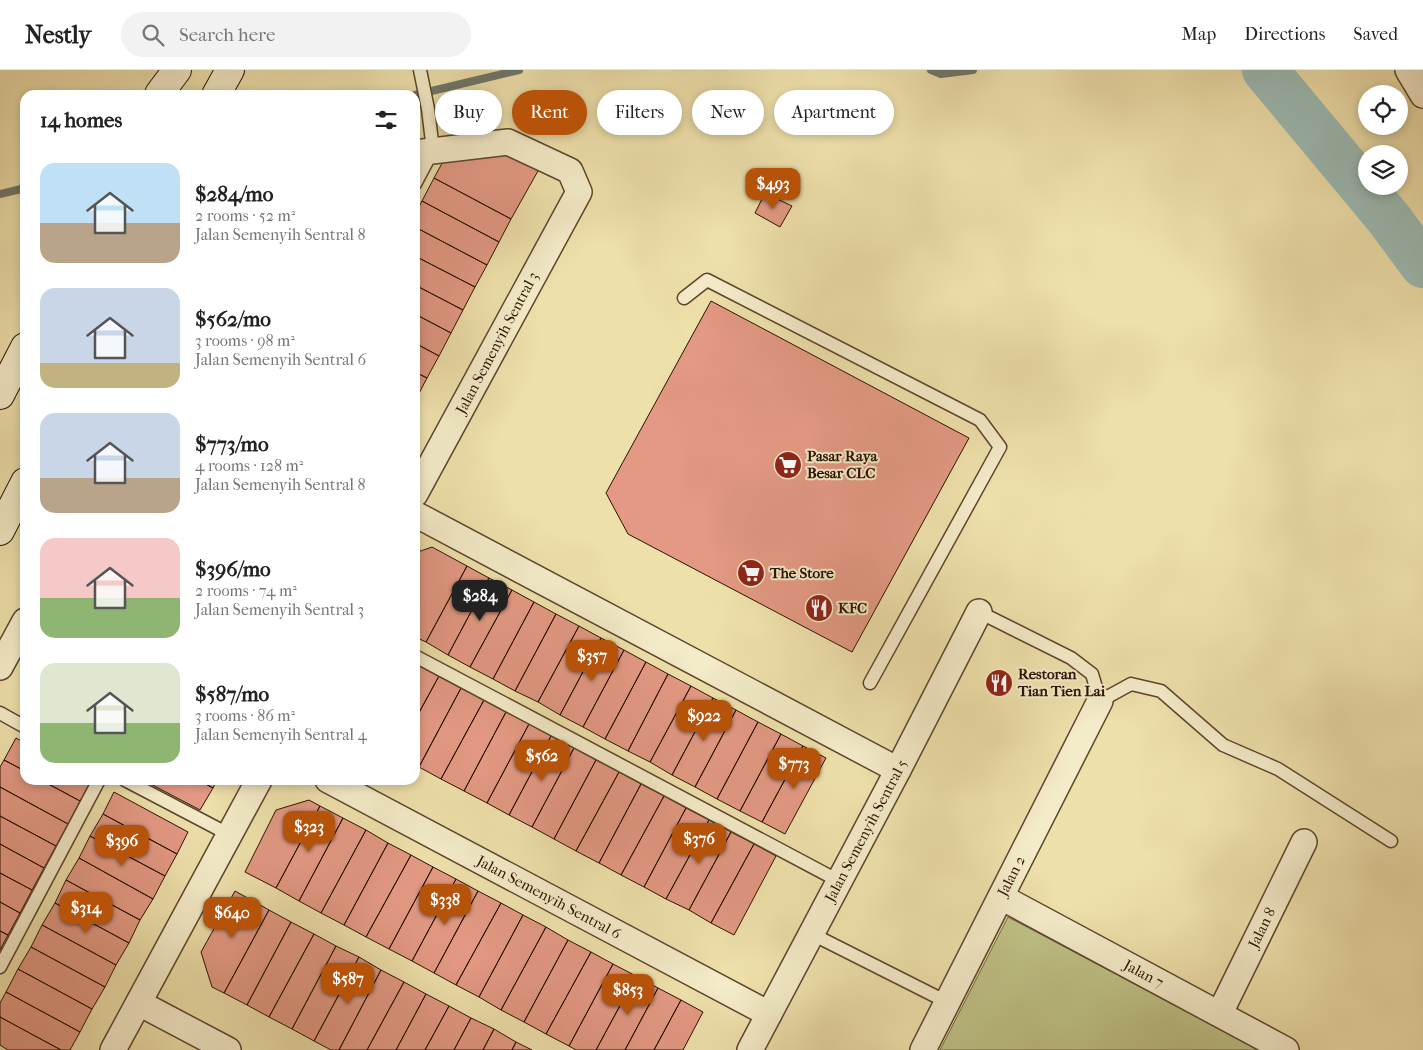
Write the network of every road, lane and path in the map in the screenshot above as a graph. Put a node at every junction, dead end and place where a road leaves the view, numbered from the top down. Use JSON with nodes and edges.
{"nodes":[{"id":1,"x":178,"y":70,"type":"edge"},
{"id":2,"x":420,"y":70,"type":"edge"},
{"id":3,"x":1408,"y":70,"type":"edge"},
{"id":4,"x":163,"y":86,"type":"edge"},
{"id":5,"x":1423,"y":95,"type":"edge"},
{"id":6,"x":424,"y":151,"type":"edge"},
{"id":7,"x":420,"y":166,"type":"edge"},
{"id":8,"x":684,"y":298,"type":"dead end"},
{"id":9,"x":20,"y":357,"type":"edge"},
{"id":10,"x":0,"y":395,"type":"edge"},
{"id":11,"x":420,"y":485,"type":"edge"},
{"id":12,"x":20,"y":492,"type":"edge"},
{"id":13,"x":420,"y":517,"type":"edge"},
{"id":14,"x":0,"y":531,"type":"edge"},
{"id":15,"x":979,"y":612,"type":"joint"},
{"id":16,"x":20,"y":630,"type":"edge"},
{"id":17,"x":420,"y":659,"type":"edge"},
{"id":18,"x":0,"y":667,"type":"edge"},
{"id":19,"x":870,"y":683,"type":"dead end"},
{"id":20,"x":1100,"y":701,"type":"junction"},
{"id":21,"x":0,"y":713,"type":"edge"},
{"id":22,"x":20,"y":724,"type":"edge"},
{"id":23,"x":898,"y":770,"type":"junction"},
{"id":24,"x":96,"y":785,"type":"edge"},
{"id":25,"x":135,"y":785,"type":"edge"},
{"id":26,"x":256,"y":785,"type":"edge"},
{"id":27,"x":337,"y":785,"type":"edge"},
{"id":28,"x":230,"y":835,"type":"junction"},
{"id":29,"x":1391,"y":841,"type":"dead end"},
{"id":30,"x":1304,"y":842,"type":"dead end"},
{"id":31,"x":840,"y":881,"type":"junction"},
{"id":32,"x":1001,"y":897,"type":"junction"},
{"id":33,"x":812,"y":934,"type":"junction"},
{"id":34,"x":0,"y":967,"type":"edge"},
{"id":35,"x":947,"y":1002,"type":"junction"},
{"id":36,"x":139,"y":1003,"type":"junction"},
{"id":37,"x":1220,"y":1013,"type":"junction"},
{"id":38,"x":769,"y":1014,"type":"junction"},
{"id":39,"x":113,"y":1050,"type":"edge"},
{"id":40,"x":228,"y":1050,"type":"edge"},
{"id":41,"x":750,"y":1050,"type":"edge"},
{"id":42,"x":923,"y":1050,"type":"edge"},
{"id":43,"x":1286,"y":1050,"type":"edge"}],
"edges":[{"from":1,"to":4,"type":"street"},
{"from":2,"to":6,"type":"lane"},
{"from":3,"to":5,"type":"street"},
{"from":6,"to":7,"type":"lane"},
{"from":6,"to":11,"type":"street","name":"Jalan Semenyih Sentral 3"},
{"from":8,"to":19,"type":"lane"},
{"from":9,"to":10,"type":"street"},
{"from":12,"to":14,"type":"street"},
{"from":13,"to":23,"type":"street"},
{"from":15,"to":20,"type":"lane"},
{"from":15,"to":23,"type":"street","name":"Jalan Semenyih Sentral 5"},
{"from":16,"to":18,"type":"street"},
{"from":17,"to":31,"type":"lane"},
{"from":20,"to":29,"type":"lane"},
{"from":20,"to":32,"type":"street","name":"Jalan 2"},
{"from":21,"to":22,"type":"lane"},
{"from":23,"to":31,"type":"street","name":"Jalan Semenyih Sentral 5"},
{"from":24,"to":34,"type":"lane"},
{"from":25,"to":28,"type":"lane"},
{"from":26,"to":28,"type":"street"},
{"from":27,"to":38,"type":"street","name":"Jalan Semenyih Sentral 6"},
{"from":28,"to":36,"type":"street"},
{"from":30,"to":37,"type":"street","name":"Jalan 8"},
{"from":31,"to":33,"type":"street","name":"Jalan Semenyih Sentral 5"},
{"from":32,"to":35,"type":"street","name":"Jalan 2"},
{"from":32,"to":37,"type":"street","name":"Jalan 7"},
{"from":33,"to":35,"type":"lane"},
{"from":33,"to":38,"type":"street","name":"Jalan Semenyih Sentral 5"},
{"from":35,"to":42,"type":"street","name":"Jalan 2"},
{"from":36,"to":39,"type":"street"},
{"from":36,"to":40,"type":"street"},
{"from":37,"to":43,"type":"street","name":"Jalan 7"},
{"from":38,"to":41,"type":"street","name":"Jalan Semenyih Sentral 5"}]}
